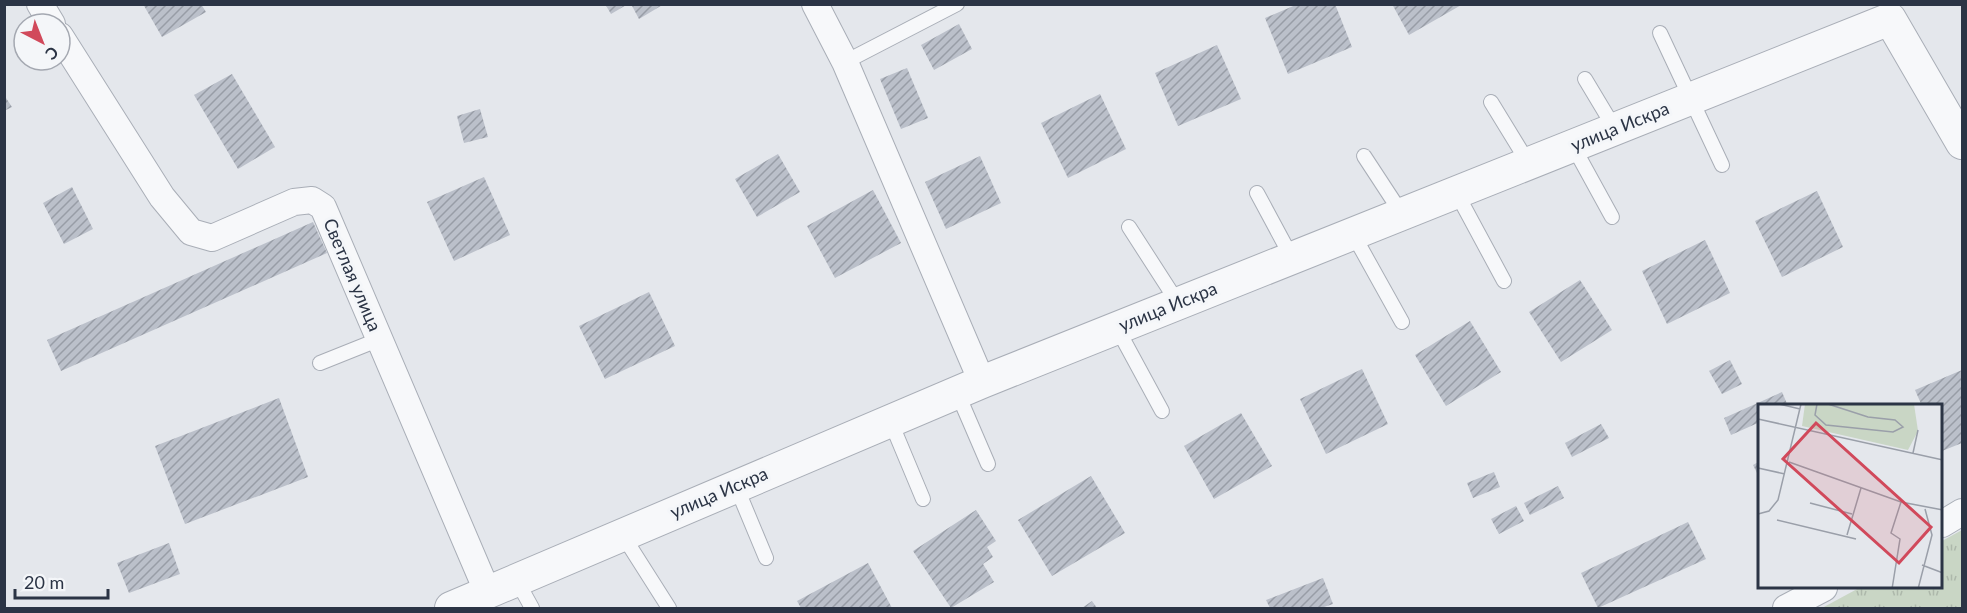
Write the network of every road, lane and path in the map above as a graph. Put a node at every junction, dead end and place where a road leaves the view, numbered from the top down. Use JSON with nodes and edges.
{"nodes":[{"id":1,"x":816,"y":4,"type":"edge"},
{"id":2,"x":957,"y":4,"type":"edge"},
{"id":3,"x":1887,"y":12,"type":"edge"},
{"id":4,"x":1660,"y":33,"type":"dead end"},
{"id":5,"x":72,"y":55,"type":"edge"},
{"id":6,"x":845,"y":62,"type":"junction"},
{"id":7,"x":1585,"y":79,"type":"dead end"},
{"id":8,"x":1691,"y":99,"type":"junction"},
{"id":9,"x":1491,"y":102,"type":"dead end"},
{"id":10,"x":1615,"y":129,"type":"junction"},
{"id":11,"x":1962,"y":143,"type":"edge"},
{"id":12,"x":1572,"y":146,"type":"junction"},
{"id":13,"x":1364,"y":156,"type":"dead end"},
{"id":14,"x":1529,"y":164,"type":"junction"},
{"id":15,"x":1722,"y":165,"type":"dead end"},
{"id":16,"x":1456,"y":192,"type":"junction"},
{"id":17,"x":1257,"y":193,"type":"dead end"},
{"id":18,"x":1402,"y":214,"type":"junction"},
{"id":19,"x":1612,"y":217,"type":"dead end"},
{"id":20,"x":1129,"y":226,"type":"dead end"},
{"id":21,"x":1353,"y":234,"type":"junction"},
{"id":22,"x":1292,"y":258,"type":"junction"},
{"id":23,"x":1504,"y":281,"type":"dead end"},
{"id":24,"x":1179,"y":303,"type":"junction"},
{"id":25,"x":1402,"y":322,"type":"dead end"},
{"id":26,"x":1117,"y":328,"type":"junction"},
{"id":27,"x":380,"y":339,"type":"junction"},
{"id":28,"x":320,"y":363,"type":"dead end"},
{"id":29,"x":970,"y":387,"type":"junction"},
{"id":30,"x":1162,"y":411,"type":"dead end"},
{"id":31,"x":890,"y":420,"type":"junction"},
{"id":32,"x":988,"y":464,"type":"dead end"},
{"id":33,"x":736,"y":486,"type":"junction"},
{"id":34,"x":923,"y":499,"type":"dead end"},
{"id":35,"x":1962,"y":512,"type":"edge"},
{"id":36,"x":1943,"y":523,"type":"edge"},
{"id":37,"x":622,"y":534,"type":"junction"},
{"id":38,"x":766,"y":558,"type":"dead end"},
{"id":39,"x":516,"y":579,"type":"junction"},
{"id":40,"x":1822,"y":589,"type":"edge"},
{"id":41,"x":487,"y":591,"type":"junction"},
{"id":42,"x":452,"y":609,"type":"edge"},
{"id":43,"x":532,"y":609,"type":"edge"},
{"id":44,"x":669,"y":609,"type":"edge"},
{"id":45,"x":1786,"y":609,"type":"edge"}],
"edges":[{"from":1,"to":6,"type":"street"},
{"from":2,"to":6,"type":"lane"},
{"from":3,"to":8,"type":"street","name":"улица Искра"},
{"from":3,"to":11,"type":"street"},
{"from":4,"to":8,"type":"lane"},
{"from":5,"to":27,"type":"street","name":"Светлая улица"},
{"from":6,"to":29,"type":"street"},
{"from":7,"to":10,"type":"lane"},
{"from":8,"to":10,"type":"street","name":"улица Искра"},
{"from":8,"to":15,"type":"lane"},
{"from":9,"to":14,"type":"lane"},
{"from":10,"to":12,"type":"street","name":"улица Искра"},
{"from":12,"to":14,"type":"street","name":"улица Искра"},
{"from":12,"to":19,"type":"lane"},
{"from":13,"to":18,"type":"lane"},
{"from":14,"to":16,"type":"street","name":"улица Искра"},
{"from":16,"to":18,"type":"street","name":"улица Искра"},
{"from":16,"to":23,"type":"lane"},
{"from":17,"to":22,"type":"lane"},
{"from":18,"to":21,"type":"street","name":"улица Искра"},
{"from":20,"to":24,"type":"lane"},
{"from":21,"to":22,"type":"street","name":"улица Искра"},
{"from":21,"to":25,"type":"lane"},
{"from":22,"to":24,"type":"street","name":"улица Искра"},
{"from":24,"to":26,"type":"street","name":"улица Искра"},
{"from":26,"to":29,"type":"street","name":"улица Искра"},
{"from":26,"to":30,"type":"lane"},
{"from":27,"to":28,"type":"lane"},
{"from":27,"to":41,"type":"street","name":"Светлая улица"},
{"from":29,"to":31,"type":"street","name":"улица Искра"},
{"from":29,"to":32,"type":"lane"},
{"from":31,"to":33,"type":"street","name":"улица Искра"},
{"from":31,"to":34,"type":"lane"},
{"from":33,"to":37,"type":"street","name":"улица Искра"},
{"from":33,"to":38,"type":"lane"},
{"from":35,"to":36,"type":"street"},
{"from":37,"to":39,"type":"street","name":"улица Искра"},
{"from":37,"to":44,"type":"lane"},
{"from":39,"to":41,"type":"street","name":"улица Искра"},
{"from":39,"to":43,"type":"lane"},
{"from":40,"to":45,"type":"street"},
{"from":41,"to":42,"type":"street","name":"улица Искра"}]}
